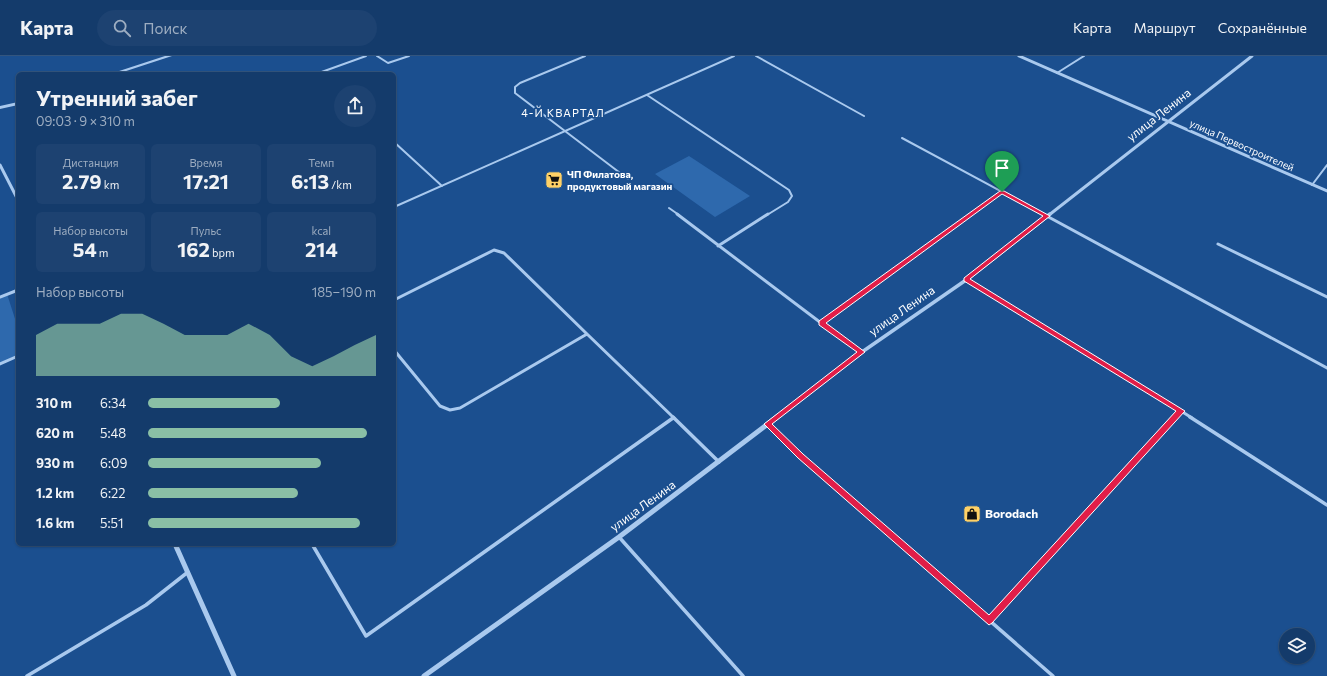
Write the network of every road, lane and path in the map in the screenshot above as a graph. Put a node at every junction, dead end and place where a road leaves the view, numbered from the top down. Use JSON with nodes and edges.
{"nodes":[{"id":1,"x":170,"y":56,"type":"edge"},
{"id":2,"x":366,"y":56,"type":"edge"},
{"id":3,"x":377,"y":56,"type":"edge"},
{"id":4,"x":408,"y":56,"type":"edge"},
{"id":5,"x":585,"y":56,"type":"edge"},
{"id":6,"x":734,"y":56,"type":"edge"},
{"id":7,"x":756,"y":56,"type":"edge"},
{"id":8,"x":1018,"y":56,"type":"edge"},
{"id":9,"x":1084,"y":56,"type":"edge"},
{"id":10,"x":1252,"y":56,"type":"edge"},
{"id":11,"x":118,"y":72,"type":"edge"},
{"id":12,"x":322,"y":72,"type":"edge"},
{"id":13,"x":1057,"y":73,"type":"junction"},
{"id":14,"x":647,"y":95,"type":"junction"},
{"id":15,"x":16,"y":104,"type":"edge"},
{"id":16,"x":0,"y":108,"type":"edge"},
{"id":17,"x":864,"y":116,"type":"dead end"},
{"id":18,"x":1168,"y":121,"type":"junction"},
{"id":19,"x":565,"y":131,"type":"junction"},
{"id":20,"x":902,"y":138,"type":"dead end"},
{"id":21,"x":396,"y":144,"type":"edge"},
{"id":22,"x":0,"y":165,"type":"edge"},
{"id":23,"x":1327,"y":165,"type":"edge"},
{"id":24,"x":628,"y":179,"type":"dead end"},
{"id":25,"x":1312,"y":185,"type":"junction"},
{"id":26,"x":442,"y":186,"type":"junction"},
{"id":27,"x":1327,"y":191,"type":"edge"},
{"id":28,"x":1002,"y":192,"type":"junction"},
{"id":29,"x":16,"y":196,"type":"edge"},
{"id":30,"x":396,"y":206,"type":"edge"},
{"id":31,"x":669,"y":208,"type":"dead end"},
{"id":32,"x":1047,"y":216,"type":"junction"},
{"id":33,"x":1218,"y":244,"type":"dead end"},
{"id":34,"x":718,"y":246,"type":"junction"},
{"id":35,"x":966,"y":280,"type":"junction"},
{"id":36,"x":16,"y":291,"type":"edge"},
{"id":37,"x":0,"y":297,"type":"edge"},
{"id":38,"x":1327,"y":297,"type":"edge"},
{"id":39,"x":396,"y":299,"type":"edge"},
{"id":40,"x":821,"y":323,"type":"junction"},
{"id":41,"x":588,"y":334,"type":"junction"},
{"id":42,"x":396,"y":352,"type":"edge"},
{"id":43,"x":862,"y":352,"type":"junction"},
{"id":44,"x":16,"y":357,"type":"edge"},
{"id":45,"x":0,"y":364,"type":"edge"},
{"id":46,"x":1327,"y":368,"type":"edge"},
{"id":47,"x":1181,"y":411,"type":"junction"},
{"id":48,"x":673,"y":418,"type":"junction"},
{"id":49,"x":767,"y":424,"type":"junction"},
{"id":50,"x":719,"y":462,"type":"junction"},
{"id":51,"x":1327,"y":505,"type":"edge"},
{"id":52,"x":619,"y":537,"type":"junction"},
{"id":53,"x":176,"y":546,"type":"edge"},
{"id":54,"x":313,"y":546,"type":"edge"},
{"id":55,"x":188,"y":572,"type":"junction"},
{"id":56,"x":989,"y":620,"type":"junction"},
{"id":57,"x":27,"y":676,"type":"edge"},
{"id":58,"x":234,"y":676,"type":"edge"},
{"id":59,"x":424,"y":676,"type":"edge"},
{"id":60,"x":743,"y":676,"type":"edge"},
{"id":61,"x":1053,"y":676,"type":"edge"}],
"edges":[{"from":1,"to":11,"type":"street"},
{"from":2,"to":12,"type":"lane"},
{"from":3,"to":4,"type":"lane"},
{"from":5,"to":19,"type":"lane"},
{"from":6,"to":14,"type":"lane"},
{"from":7,"to":17,"type":"lane"},
{"from":8,"to":13,"type":"street","name":"улица Первостроителей"},
{"from":9,"to":13,"type":"lane"},
{"from":10,"to":18,"type":"street","name":"улица Ленина"},
{"from":13,"to":18,"type":"street","name":"улица Первостроителей"},
{"from":14,"to":19,"type":"lane"},
{"from":14,"to":34,"type":"lane"},
{"from":15,"to":16,"type":"street"},
{"from":18,"to":25,"type":"street","name":"улица Первостроителей"},
{"from":18,"to":32,"type":"street","name":"улица Ленина"},
{"from":19,"to":24,"type":"lane"},
{"from":19,"to":26,"type":"lane"},
{"from":20,"to":28,"type":"lane"},
{"from":21,"to":26,"type":"lane"},
{"from":22,"to":29,"type":"street"},
{"from":23,"to":25,"type":"lane"},
{"from":25,"to":27,"type":"street","name":"улица Первостроителей"},
{"from":26,"to":30,"type":"lane"},
{"from":28,"to":32,"type":"lane"},
{"from":28,"to":40,"type":"lane"},
{"from":31,"to":34,"type":"lane"},
{"from":32,"to":35,"type":"street","name":"улица Ленина"},
{"from":32,"to":46,"type":"lane"},
{"from":33,"to":38,"type":"lane"},
{"from":34,"to":40,"type":"lane"},
{"from":35,"to":43,"type":"street","name":"улица Ленина"},
{"from":35,"to":47,"type":"lane"},
{"from":36,"to":37,"type":"lane"},
{"from":39,"to":41,"type":"lane"},
{"from":40,"to":43,"type":"lane"},
{"from":41,"to":42,"type":"lane"},
{"from":41,"to":48,"type":"lane"},
{"from":43,"to":49,"type":"street","name":"улица Ленина"},
{"from":44,"to":45,"type":"lane"},
{"from":47,"to":51,"type":"lane"},
{"from":47,"to":56,"type":"lane"},
{"from":48,"to":50,"type":"lane"},
{"from":48,"to":54,"type":"lane"},
{"from":49,"to":50,"type":"street","name":"улица Ленина"},
{"from":49,"to":56,"type":"lane"},
{"from":50,"to":52,"type":"street","name":"улица Ленина"},
{"from":52,"to":59,"type":"street","name":"улица Ленина"},
{"from":52,"to":60,"type":"lane"},
{"from":53,"to":55,"type":"street"},
{"from":55,"to":57,"type":"lane"},
{"from":55,"to":58,"type":"street"},
{"from":56,"to":61,"type":"lane"}]}
